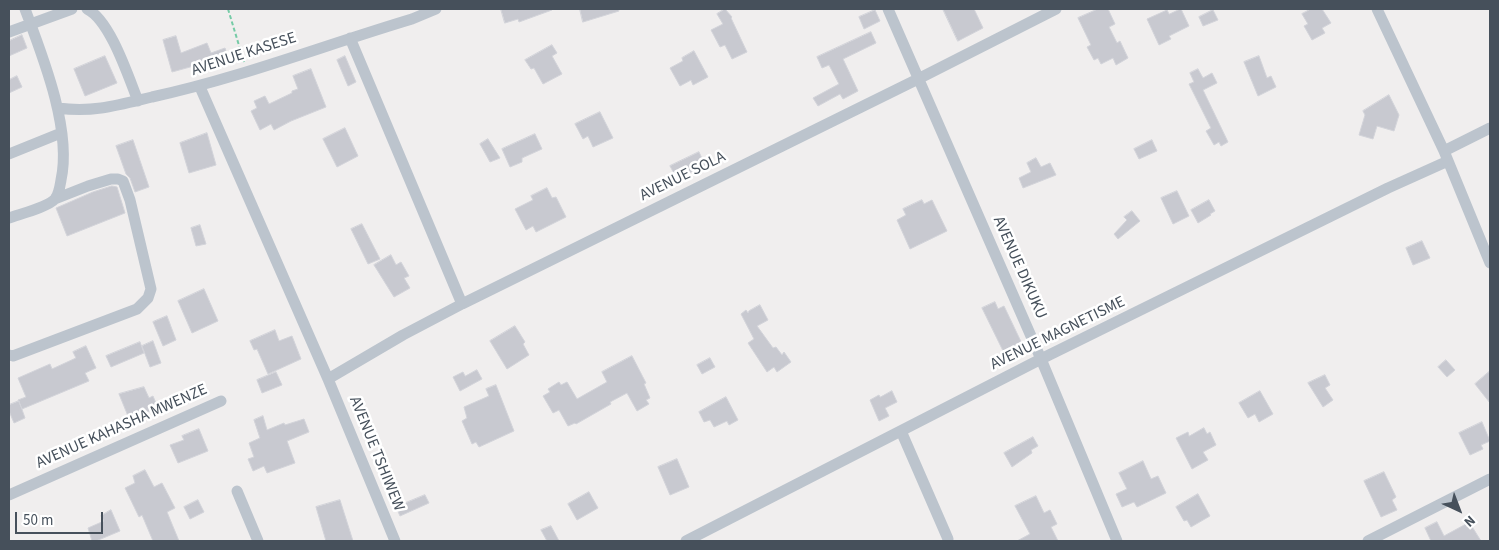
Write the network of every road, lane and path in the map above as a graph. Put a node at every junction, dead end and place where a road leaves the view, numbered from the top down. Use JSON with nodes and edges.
{"nodes":[{"id":1,"x":25,"y":9,"type":"edge"},
{"id":2,"x":72,"y":9,"type":"edge"},
{"id":3,"x":87,"y":9,"type":"edge"},
{"id":4,"x":228,"y":9,"type":"edge"},
{"id":5,"x":436,"y":9,"type":"edge"},
{"id":6,"x":888,"y":9,"type":"edge"},
{"id":7,"x":1056,"y":9,"type":"edge"},
{"id":8,"x":1377,"y":9,"type":"edge"},
{"id":9,"x":30,"y":24,"type":"junction"},
{"id":10,"x":9,"y":32,"type":"edge"},
{"id":11,"x":350,"y":38,"type":"junction"},
{"id":12,"x":247,"y":71,"type":"junction"},
{"id":13,"x":918,"y":79,"type":"junction"},
{"id":14,"x":200,"y":87,"type":"junction"},
{"id":15,"x":138,"y":101,"type":"junction"},
{"id":16,"x":58,"y":108,"type":"junction"},
{"id":17,"x":1490,"y":128,"type":"edge"},
{"id":18,"x":61,"y":133,"type":"junction"},
{"id":19,"x":9,"y":154,"type":"edge"},
{"id":20,"x":1446,"y":156,"type":"junction"},
{"id":21,"x":55,"y":199,"type":"junction"},
{"id":22,"x":9,"y":218,"type":"edge"},
{"id":23,"x":1490,"y":263,"type":"edge"},
{"id":24,"x":462,"y":304,"type":"junction"},
{"id":25,"x":9,"y":355,"type":"edge"},
{"id":26,"x":1041,"y":359,"type":"junction"},
{"id":27,"x":328,"y":379,"type":"junction"},
{"id":28,"x":221,"y":401,"type":"dead end"},
{"id":29,"x":901,"y":431,"type":"junction"},
{"id":30,"x":1490,"y":479,"type":"edge"},
{"id":31,"x":237,"y":491,"type":"dead end"},
{"id":32,"x":9,"y":495,"type":"edge"},
{"id":33,"x":948,"y":539,"type":"dead end"},
{"id":34,"x":258,"y":541,"type":"edge"},
{"id":35,"x":395,"y":541,"type":"edge"},
{"id":36,"x":686,"y":541,"type":"edge"},
{"id":37,"x":1117,"y":541,"type":"edge"},
{"id":38,"x":1368,"y":541,"type":"edge"}],
"edges":[{"from":1,"to":9,"type":"street"},
{"from":2,"to":9,"type":"street"},
{"from":3,"to":15,"type":"street"},
{"from":4,"to":12,"type":"path"},
{"from":5,"to":11,"type":"street","name":"AVENUE KASESE"},
{"from":6,"to":13,"type":"street","name":"AVENUE DIKUKU"},
{"from":7,"to":13,"type":"street","name":"AVENUE SOLA"},
{"from":8,"to":20,"type":"street"},
{"from":9,"to":10,"type":"street"},
{"from":9,"to":16,"type":"street"},
{"from":11,"to":12,"type":"street","name":"AVENUE KASESE"},
{"from":11,"to":24,"type":"street"},
{"from":12,"to":14,"type":"street","name":"AVENUE KASESE"},
{"from":13,"to":24,"type":"street","name":"AVENUE SOLA"},
{"from":13,"to":26,"type":"street","name":"AVENUE DIKUKU"},
{"from":14,"to":15,"type":"street","name":"AVENUE KASESE"},
{"from":14,"to":27,"type":"street","name":"AVENUE TSHIWEW"},
{"from":15,"to":16,"type":"street","name":"AVENUE KASESE"},
{"from":16,"to":18,"type":"street"},
{"from":17,"to":20,"type":"street","name":"AVENUE MAGNETISME"},
{"from":18,"to":19,"type":"street"},
{"from":18,"to":21,"type":"street"},
{"from":20,"to":23,"type":"street"},
{"from":20,"to":26,"type":"street","name":"AVENUE MAGNETISME"},
{"from":21,"to":22,"type":"street"},
{"from":21,"to":25,"type":"street"},
{"from":24,"to":27,"type":"street","name":"AVENUE SOLA"},
{"from":26,"to":29,"type":"street","name":"AVENUE MAGNETISME"},
{"from":26,"to":37,"type":"street","name":"AVENUE DIKUKU"},
{"from":27,"to":35,"type":"street","name":"AVENUE TSHIWEW"},
{"from":28,"to":32,"type":"street","name":"AVENUE KAHASHA MWENZE"},
{"from":29,"to":33,"type":"street"},
{"from":29,"to":36,"type":"street","name":"AVENUE MAGNETISME"},
{"from":30,"to":38,"type":"street"},
{"from":31,"to":34,"type":"street"}]}
